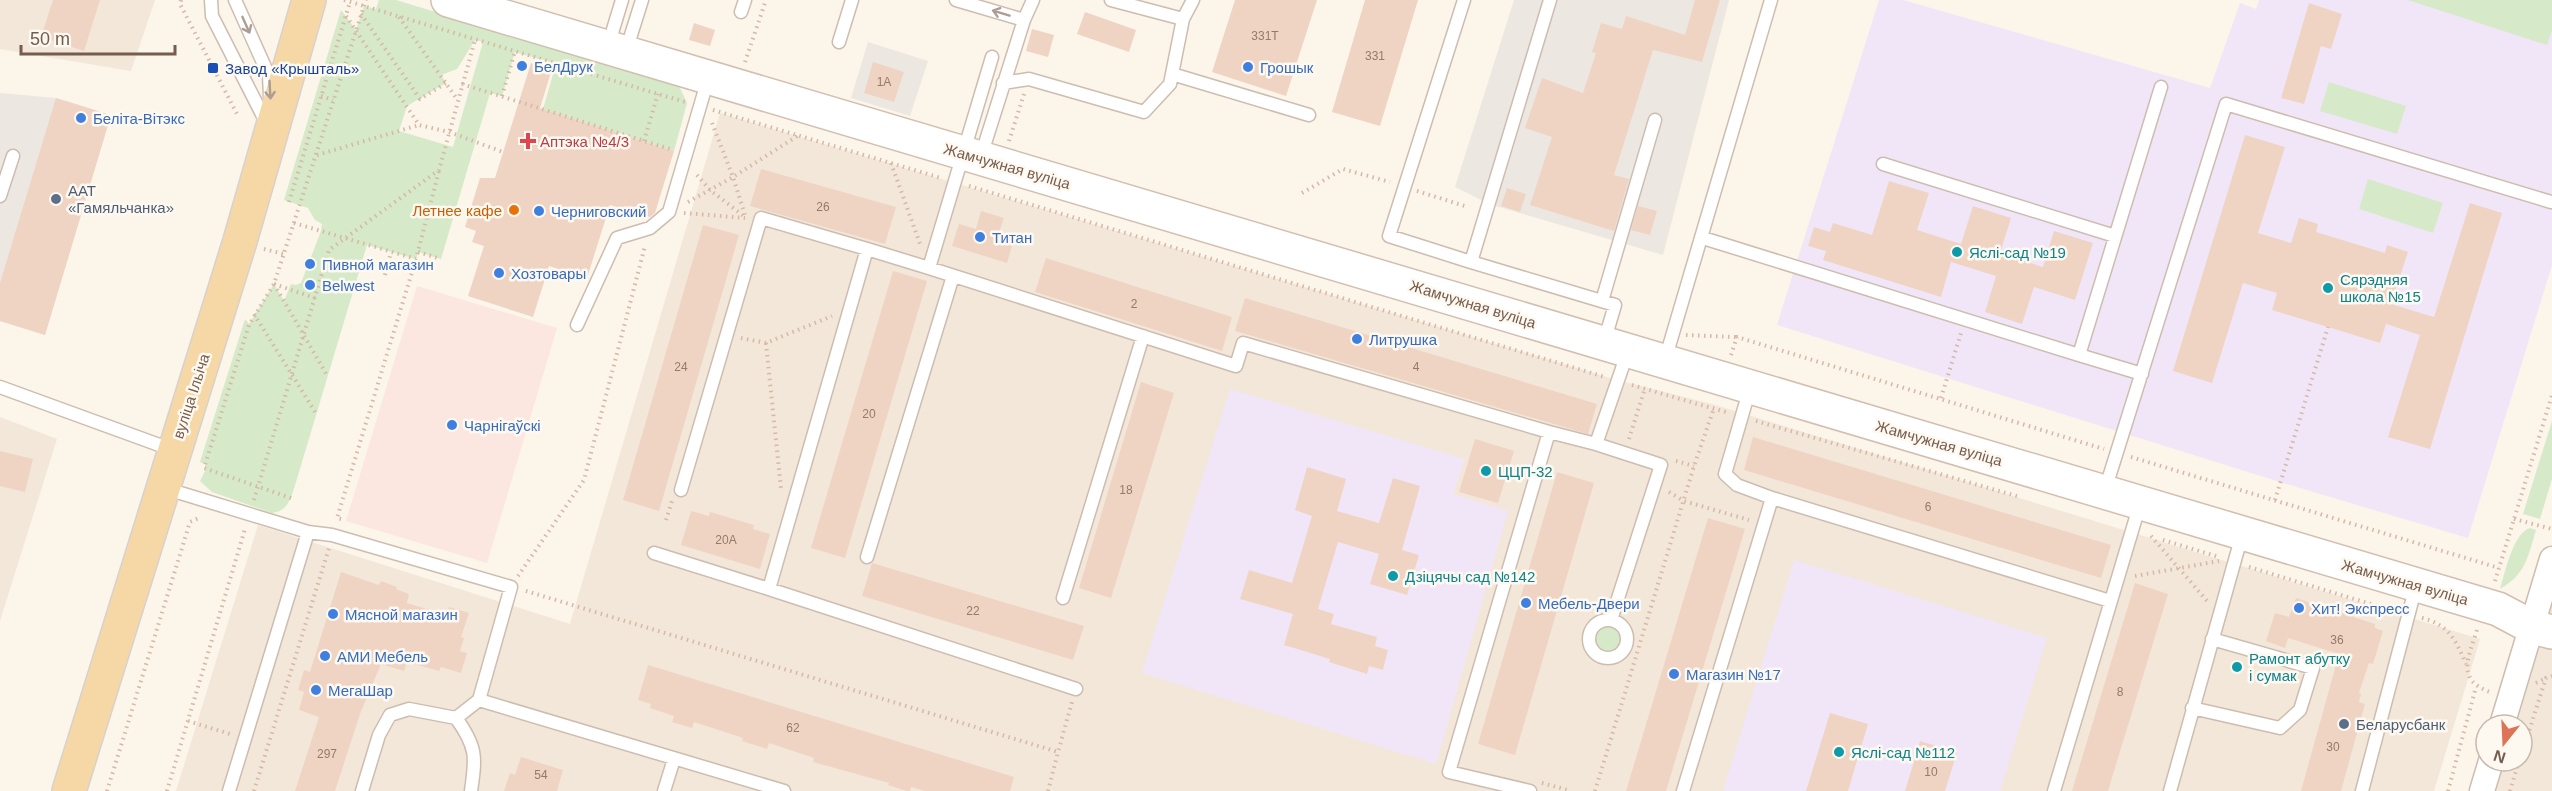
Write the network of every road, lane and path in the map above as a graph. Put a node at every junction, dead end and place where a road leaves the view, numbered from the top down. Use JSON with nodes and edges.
{"nodes":[{"id":1,"x":211,"y":0,"type":"edge"},
{"id":2,"x":235,"y":0,"type":"edge"},
{"id":3,"x":309,"y":0,"type":"edge"},
{"id":4,"x":344,"y":0,"type":"edge"},
{"id":5,"x":366,"y":0,"type":"edge"},
{"id":6,"x":448,"y":0,"type":"edge"},
{"id":7,"x":622,"y":0,"type":"edge"},
{"id":8,"x":642,"y":0,"type":"edge"},
{"id":9,"x":766,"y":0,"type":"edge"},
{"id":10,"x":852,"y":0,"type":"edge"},
{"id":11,"x":956,"y":0,"type":"edge"},
{"id":12,"x":1033,"y":0,"type":"edge"},
{"id":13,"x":1111,"y":0,"type":"edge"},
{"id":14,"x":1192,"y":0,"type":"edge"},
{"id":15,"x":1464,"y":0,"type":"edge"},
{"id":16,"x":1550,"y":0,"type":"edge"},
{"id":17,"x":1771,"y":0,"type":"edge"},
{"id":18,"x":181,"y":2,"type":"edge"},
{"id":19,"x":350,"y":2,"type":"junction"},
{"id":20,"x":364,"y":6,"type":"junction"},
{"id":21,"x":361,"y":14,"type":"junction"},
{"id":22,"x":346,"y":16,"type":"junction"},
{"id":23,"x":399,"y":16,"type":"junction"},
{"id":24,"x":1183,"y":19,"type":"junction"},
{"id":25,"x":1024,"y":20,"type":"junction"},
{"id":26,"x":356,"y":30,"type":"junction"},
{"id":27,"x":475,"y":40,"type":"junction"},
{"id":28,"x":839,"y":42,"type":"dead end"},
{"id":29,"x":616,"y":50,"type":"junction"},
{"id":30,"x":515,"y":51,"type":"junction"},
{"id":31,"x":992,"y":57,"type":"dead end"},
{"id":32,"x":1172,"y":74,"type":"junction"},
{"id":33,"x":1029,"y":79,"type":"junction"},
{"id":34,"x":446,"y":83,"type":"junction"},
{"id":35,"x":1003,"y":83,"type":"junction"},
{"id":36,"x":462,"y":84,"type":"junction"},
{"id":37,"x":2161,"y":87,"type":"dead end"},
{"id":38,"x":658,"y":94,"type":"junction"},
{"id":39,"x":321,"y":96,"type":"junction"},
{"id":40,"x":502,"y":96,"type":"junction"},
{"id":41,"x":719,"y":96,"type":"junction"},
{"id":42,"x":457,"y":99,"type":"junction"},
{"id":43,"x":333,"y":100,"type":"junction"},
{"id":44,"x":237,"y":114,"type":"dead end"},
{"id":45,"x":1309,"y":115,"type":"dead end"},
{"id":46,"x":1655,"y":120,"type":"dead end"},
{"id":47,"x":419,"y":124,"type":"junction"},
{"id":48,"x":449,"y":132,"type":"junction"},
{"id":49,"x":272,"y":133,"type":"junction"},
{"id":50,"x":799,"y":135,"type":"junction"},
{"id":51,"x":644,"y":141,"type":"junction"},
{"id":52,"x":503,"y":152,"type":"dead end"},
{"id":53,"x":316,"y":155,"type":"junction"},
{"id":54,"x":13,"y":156,"type":"dead end"},
{"id":55,"x":976,"y":160,"type":"junction"},
{"id":56,"x":684,"y":161,"type":"junction"},
{"id":57,"x":891,"y":163,"type":"junction"},
{"id":58,"x":1883,"y":164,"type":"dead end"},
{"id":59,"x":439,"y":170,"type":"junction"},
{"id":60,"x":1404,"y":186,"type":"junction"},
{"id":61,"x":710,"y":189,"type":"junction"},
{"id":62,"x":1302,"y":193,"type":"dead end"},
{"id":63,"x":995,"y":194,"type":"dead end"},
{"id":64,"x":0,"y":196,"type":"edge"},
{"id":65,"x":289,"y":202,"type":"dead end"},
{"id":66,"x":2551,"y":202,"type":"edge"},
{"id":67,"x":1468,"y":207,"type":"dead end"},
{"id":68,"x":669,"y":212,"type":"junction"},
{"id":69,"x":745,"y":218,"type":"junction"},
{"id":70,"x":761,"y":218,"type":"junction"},
{"id":71,"x":294,"y":223,"type":"junction"},
{"id":72,"x":650,"y":228,"type":"junction"},
{"id":73,"x":2115,"y":236,"type":"junction"},
{"id":74,"x":344,"y":238,"type":"junction"},
{"id":75,"x":1702,"y":238,"type":"junction"},
{"id":76,"x":867,"y":249,"type":"junction"},
{"id":77,"x":391,"y":252,"type":"junction"},
{"id":78,"x":418,"y":252,"type":"junction"},
{"id":79,"x":416,"y":259,"type":"junction"},
{"id":80,"x":441,"y":259,"type":"dead end"},
{"id":81,"x":1471,"y":262,"type":"junction"},
{"id":82,"x":929,"y":268,"type":"junction"},
{"id":83,"x":385,"y":275,"type":"dead end"},
{"id":84,"x":953,"y":276,"type":"junction"},
{"id":85,"x":274,"y":284,"type":"junction"},
{"id":86,"x":315,"y":298,"type":"junction"},
{"id":87,"x":1602,"y":301,"type":"junction"},
{"id":88,"x":850,"y":309,"type":"junction"},
{"id":89,"x":254,"y":314,"type":"junction"},
{"id":90,"x":1966,"y":320,"type":"junction"},
{"id":91,"x":577,"y":326,"type":"dead end"},
{"id":92,"x":2328,"y":327,"type":"dead end"},
{"id":93,"x":727,"y":335,"type":"junction"},
{"id":94,"x":303,"y":336,"type":"junction"},
{"id":95,"x":1143,"y":336,"type":"junction"},
{"id":96,"x":766,"y":343,"type":"junction"},
{"id":97,"x":1616,"y":347,"type":"junction"},
{"id":98,"x":2079,"y":354,"type":"junction"},
{"id":99,"x":1665,"y":362,"type":"junction"},
{"id":100,"x":292,"y":374,"type":"junction"},
{"id":101,"x":2142,"y":374,"type":"junction"},
{"id":102,"x":328,"y":377,"type":"dead end"},
{"id":103,"x":0,"y":387,"type":"edge"},
{"id":104,"x":1750,"y":387,"type":"junction"},
{"id":105,"x":1645,"y":388,"type":"dead end"},
{"id":106,"x":2552,"y":395,"type":"edge"},
{"id":107,"x":1941,"y":398,"type":"dead end"},
{"id":108,"x":316,"y":415,"type":"dead end"},
{"id":109,"x":1549,"y":432,"type":"junction"},
{"id":110,"x":1596,"y":444,"type":"junction"},
{"id":111,"x":1627,"y":446,"type":"dead end"},
{"id":112,"x":174,"y":451,"type":"junction"},
{"id":113,"x":2117,"y":453,"type":"junction"},
{"id":114,"x":1672,"y":459,"type":"dead end"},
{"id":115,"x":1694,"y":466,"type":"dead end"},
{"id":116,"x":1654,"y":484,"type":"junction"},
{"id":117,"x":258,"y":486,"type":"junction"},
{"id":118,"x":163,"y":487,"type":"junction"},
{"id":119,"x":681,"y":490,"type":"dead end"},
{"id":120,"x":2104,"y":491,"type":"junction"},
{"id":121,"x":291,"y":498,"type":"dead end"},
{"id":122,"x":1772,"y":498,"type":"junction"},
{"id":123,"x":2275,"y":500,"type":"junction"},
{"id":124,"x":2141,"y":503,"type":"junction"},
{"id":125,"x":252,"y":507,"type":"dead end"},
{"id":126,"x":204,"y":515,"type":"dead end"},
{"id":127,"x":337,"y":518,"type":"junction"},
{"id":128,"x":2514,"y":519,"type":"junction"},
{"id":129,"x":346,"y":521,"type":"dead end"},
{"id":130,"x":247,"y":522,"type":"dead end"},
{"id":131,"x":1764,"y":524,"type":"junction"},
{"id":132,"x":2552,"y":529,"type":"edge"},
{"id":133,"x":308,"y":532,"type":"junction"},
{"id":134,"x":785,"y":532,"type":"junction"},
{"id":135,"x":332,"y":535,"type":"junction"},
{"id":136,"x":2153,"y":536,"type":"dead end"},
{"id":137,"x":2238,"y":548,"type":"junction"},
{"id":138,"x":654,"y":553,"type":"dead end"},
{"id":139,"x":867,"y":557,"type":"dead end"},
{"id":140,"x":2552,"y":559,"type":"edge"},
{"id":141,"x":509,"y":570,"type":"dead end"},
{"id":142,"x":520,"y":573,"type":"junction"},
{"id":143,"x":2127,"y":577,"type":"dead end"},
{"id":144,"x":511,"y":586,"type":"junction"},
{"id":145,"x":769,"y":589,"type":"junction"},
{"id":146,"x":1063,"y":598,"type":"dead end"},
{"id":147,"x":2412,"y":600,"type":"junction"},
{"id":148,"x":2110,"y":602,"type":"junction"},
{"id":149,"x":2487,"y":618,"type":"junction"},
{"id":150,"x":1611,"y":620,"type":"dead end"},
{"id":151,"x":2543,"y":620,"type":"edge"},
{"id":152,"x":2212,"y":639,"type":"junction"},
{"id":153,"x":2466,"y":664,"type":"junction"},
{"id":154,"x":2552,"y":676,"type":"edge"},
{"id":155,"x":2476,"y":687,"type":"junction"},
{"id":156,"x":1076,"y":689,"type":"joint"},
{"id":157,"x":2500,"y":695,"type":"dead end"},
{"id":158,"x":478,"y":700,"type":"junction"},
{"id":159,"x":2192,"y":708,"type":"junction"},
{"id":160,"x":2507,"y":713,"type":"edge"},
{"id":161,"x":2534,"y":716,"type":"edge"},
{"id":162,"x":456,"y":718,"type":"junction"},
{"id":163,"x":188,"y":721,"type":"junction"},
{"id":164,"x":246,"y":739,"type":"junction"},
{"id":165,"x":1058,"y":752,"type":"junction"},
{"id":166,"x":674,"y":759,"type":"junction"},
{"id":167,"x":2488,"y":773,"type":"edge"},
{"id":168,"x":2515,"y":773,"type":"edge"},
{"id":169,"x":1534,"y":786,"type":"edge"},
{"id":170,"x":69,"y":791,"type":"edge"},
{"id":171,"x":107,"y":791,"type":"edge"},
{"id":172,"x":167,"y":791,"type":"edge"},
{"id":173,"x":229,"y":791,"type":"edge"},
{"id":174,"x":254,"y":791,"type":"edge"},
{"id":175,"x":362,"y":791,"type":"edge"},
{"id":176,"x":471,"y":791,"type":"edge"},
{"id":177,"x":664,"y":791,"type":"edge"},
{"id":178,"x":784,"y":791,"type":"edge"},
{"id":179,"x":1048,"y":791,"type":"edge"},
{"id":180,"x":1571,"y":791,"type":"edge"},
{"id":181,"x":1683,"y":791,"type":"edge"},
{"id":182,"x":2054,"y":791,"type":"edge"},
{"id":183,"x":2170,"y":791,"type":"edge"},
{"id":184,"x":2362,"y":791,"type":"edge"},
{"id":185,"x":2448,"y":791,"type":"edge"},
{"id":186,"x":2482,"y":791,"type":"edge"},
{"id":187,"x":2510,"y":791,"type":"edge"}],
"edges":[{"from":1,"to":49,"type":"lane"},
{"from":2,"to":49,"type":"lane","one_way":true},
{"from":3,"to":49,"type":"main road","name":"вуліца Ільіча"},
{"from":4,"to":19,"type":"path"},
{"from":5,"to":20,"type":"path"},
{"from":6,"to":29,"type":"main road","name":"Жамчужная вуліца"},
{"from":7,"to":29,"type":"lane"},
{"from":8,"to":29,"type":"lane"},
{"from":9,"to":41,"type":"path"},
{"from":10,"to":28,"type":"lane"},
{"from":25,"to":11,"type":"lane","one_way":true},
{"from":12,"to":25,"type":"lane"},
{"from":13,"to":24,"type":"lane"},
{"from":14,"to":24,"type":"lane"},
{"from":15,"to":60,"type":"lane"},
{"from":16,"to":81,"type":"lane"},
{"from":17,"to":75,"type":"lane"},
{"from":18,"to":44,"type":"path"},
{"from":19,"to":20,"type":"path"},
{"from":19,"to":22,"type":"path"},
{"from":20,"to":21,"type":"path"},
{"from":20,"to":23,"type":"path"},
{"from":21,"to":26,"type":"path"},
{"from":21,"to":34,"type":"path"},
{"from":22,"to":26,"type":"path"},
{"from":22,"to":39,"type":"path"},
{"from":23,"to":27,"type":"path"},
{"from":23,"to":34,"type":"path"},
{"from":24,"to":32,"type":"lane"},
{"from":25,"to":35,"type":"lane"},
{"from":26,"to":43,"type":"path"},
{"from":26,"to":47,"type":"path"},
{"from":27,"to":30,"type":"path"},
{"from":27,"to":36,"type":"path"},
{"from":29,"to":41,"type":"main road","name":"Жамчужная вуліца"},
{"from":30,"to":38,"type":"path"},
{"from":30,"to":40,"type":"path"},
{"from":31,"to":55,"type":"lane"},
{"from":32,"to":33,"type":"lane"},
{"from":32,"to":45,"type":"lane"},
{"from":33,"to":35,"type":"lane"},
{"from":33,"to":55,"type":"path"},
{"from":34,"to":42,"type":"path"},
{"from":35,"to":55,"type":"lane"},
{"from":36,"to":40,"type":"path"},
{"from":36,"to":42,"type":"path"},
{"from":37,"to":73,"type":"lane"},
{"from":38,"to":41,"type":"path"},
{"from":38,"to":51,"type":"path"},
{"from":39,"to":43,"type":"path"},
{"from":39,"to":65,"type":"path"},
{"from":40,"to":51,"type":"path"},
{"from":41,"to":50,"type":"path"},
{"from":41,"to":55,"type":"main road","name":"Жамчужная вуліца"},
{"from":41,"to":56,"type":"lane"},
{"from":42,"to":48,"type":"path"},
{"from":43,"to":53,"type":"path"},
{"from":46,"to":87,"type":"lane"},
{"from":47,"to":48,"type":"path"},
{"from":47,"to":53,"type":"path"},
{"from":48,"to":52,"type":"path"},
{"from":48,"to":59,"type":"path"},
{"from":49,"to":112,"type":"main road","name":"вуліца Ільіча"},
{"from":50,"to":57,"type":"path"},
{"from":50,"to":61,"type":"path"},
{"from":51,"to":56,"type":"path"},
{"from":53,"to":71,"type":"path"},
{"from":54,"to":64,"type":"lane"},
{"from":55,"to":57,"type":"path"},
{"from":55,"to":63,"type":"path"},
{"from":55,"to":82,"type":"lane"},
{"from":55,"to":97,"type":"main road","name":"Жамчужная вуліца"},
{"from":56,"to":61,"type":"path"},
{"from":56,"to":68,"type":"lane"},
{"from":57,"to":82,"type":"path"},
{"from":58,"to":73,"type":"lane"},
{"from":59,"to":74,"type":"path"},
{"from":59,"to":78,"type":"path"},
{"from":60,"to":62,"type":"path"},
{"from":60,"to":67,"type":"path"},
{"from":60,"to":81,"type":"lane"},
{"from":61,"to":68,"type":"path"},
{"from":61,"to":69,"type":"path"},
{"from":66,"to":101,"type":"lane"},
{"from":68,"to":69,"type":"path"},
{"from":68,"to":72,"type":"lane"},
{"from":69,"to":70,"type":"path"},
{"from":70,"to":76,"type":"lane"},
{"from":70,"to":93,"type":"lane"},
{"from":71,"to":74,"type":"path"},
{"from":71,"to":85,"type":"path"},
{"from":72,"to":91,"type":"lane"},
{"from":72,"to":142,"type":"path"},
{"from":73,"to":98,"type":"lane"},
{"from":74,"to":77,"type":"path"},
{"from":74,"to":86,"type":"path"},
{"from":75,"to":90,"type":"lane"},
{"from":75,"to":99,"type":"lane"},
{"from":76,"to":82,"type":"lane"},
{"from":76,"to":88,"type":"lane"},
{"from":77,"to":79,"type":"path"},
{"from":77,"to":83,"type":"path"},
{"from":78,"to":79,"type":"path"},
{"from":78,"to":80,"type":"path"},
{"from":79,"to":127,"type":"path"},
{"from":81,"to":87,"type":"lane"},
{"from":82,"to":84,"type":"lane"},
{"from":84,"to":95,"type":"lane"},
{"from":84,"to":139,"type":"lane"},
{"from":85,"to":86,"type":"path"},
{"from":85,"to":89,"type":"path"},
{"from":85,"to":94,"type":"path"},
{"from":86,"to":94,"type":"path"},
{"from":87,"to":97,"type":"lane"},
{"from":88,"to":96,"type":"path"},
{"from":88,"to":134,"type":"lane"},
{"from":89,"to":100,"type":"path"},
{"from":89,"to":117,"type":"path"},
{"from":90,"to":98,"type":"lane"},
{"from":90,"to":107,"type":"path"},
{"from":92,"to":123,"type":"path"},
{"from":93,"to":96,"type":"path"},
{"from":93,"to":119,"type":"lane"},
{"from":94,"to":100,"type":"path"},
{"from":94,"to":102,"type":"path"},
{"from":95,"to":109,"type":"lane"},
{"from":95,"to":146,"type":"lane"},
{"from":96,"to":134,"type":"path"},
{"from":97,"to":99,"type":"main road","name":"Жамчужная вуліца"},
{"from":97,"to":110,"type":"lane"},
{"from":98,"to":101,"type":"lane"},
{"from":99,"to":104,"type":"main road","name":"Жамчужная вуліца"},
{"from":100,"to":108,"type":"path"},
{"from":100,"to":117,"type":"path"},
{"from":101,"to":113,"type":"lane"},
{"from":103,"to":112,"type":"lane"},
{"from":104,"to":120,"type":"main road","name":"Жамчужная вуліца"},
{"from":104,"to":122,"type":"lane"},
{"from":105,"to":111,"type":"path"},
{"from":106,"to":128,"type":"path"},
{"from":109,"to":110,"type":"lane"},
{"from":109,"to":169,"type":"lane"},
{"from":110,"to":116,"type":"lane"},
{"from":112,"to":118,"type":"main road","name":"вуліца Ільіча"},
{"from":113,"to":120,"type":"lane"},
{"from":113,"to":123,"type":"path"},
{"from":114,"to":115,"type":"path"},
{"from":116,"to":131,"type":"path"},
{"from":116,"to":150,"type":"lane"},
{"from":117,"to":121,"type":"path"},
{"from":117,"to":125,"type":"path"},
{"from":118,"to":133,"type":"lane"},
{"from":118,"to":170,"type":"main road","name":"вуліца Ільіча"},
{"from":120,"to":124,"type":"main road","name":"Жамчужная вуліца"},
{"from":122,"to":131,"type":"lane"},
{"from":122,"to":148,"type":"lane"},
{"from":123,"to":128,"type":"path"},
{"from":124,"to":137,"type":"main road","name":"Жамчужная вуліца"},
{"from":124,"to":148,"type":"lane"},
{"from":126,"to":171,"type":"path"},
{"from":127,"to":129,"type":"path"},
{"from":127,"to":135,"type":"path"},
{"from":128,"to":132,"type":"path"},
{"from":130,"to":163,"type":"path"},
{"from":131,"to":181,"type":"lane"},
{"from":133,"to":135,"type":"lane"},
{"from":133,"to":164,"type":"lane"},
{"from":134,"to":145,"type":"lane"},
{"from":135,"to":144,"type":"lane"},
{"from":135,"to":174,"type":"path"},
{"from":136,"to":143,"type":"path"},
{"from":137,"to":147,"type":"main road","name":"Жамчужная вуліца"},
{"from":137,"to":147,"type":"path"},
{"from":137,"to":152,"type":"lane"},
{"from":138,"to":145,"type":"lane"},
{"from":140,"to":151,"type":"street"},
{"from":141,"to":142,"type":"path"},
{"from":142,"to":144,"type":"path"},
{"from":144,"to":158,"type":"lane"},
{"from":144,"to":165,"type":"path"},
{"from":145,"to":156,"type":"lane"},
{"from":147,"to":149,"type":"main road","name":"Жамчужная вуліца"},
{"from":147,"to":153,"type":"path"},
{"from":147,"to":184,"type":"lane"},
{"from":148,"to":182,"type":"lane"},
{"from":149,"to":151,"type":"main road","name":"Жамчужная вуліца"},
{"from":149,"to":153,"type":"path"},
{"from":151,"to":160,"type":"street"},
{"from":152,"to":159,"type":"lane"},
{"from":152,"to":159,"type":"lane"},
{"from":153,"to":155,"type":"path"},
{"from":154,"to":161,"type":"path"},
{"from":155,"to":157,"type":"path"},
{"from":155,"to":185,"type":"path"},
{"from":156,"to":165,"type":"path"},
{"from":158,"to":162,"type":"lane"},
{"from":158,"to":166,"type":"lane"},
{"from":159,"to":183,"type":"lane"},
{"from":162,"to":175,"type":"lane"},
{"from":162,"to":176,"type":"lane"},
{"from":163,"to":164,"type":"path"},
{"from":163,"to":172,"type":"path"},
{"from":164,"to":173,"type":"lane"},
{"from":165,"to":179,"type":"path"},
{"from":166,"to":177,"type":"lane"},
{"from":166,"to":178,"type":"lane"},
{"from":167,"to":186,"type":"street"},
{"from":168,"to":187,"type":"path"},
{"from":169,"to":180,"type":"path"}]}
